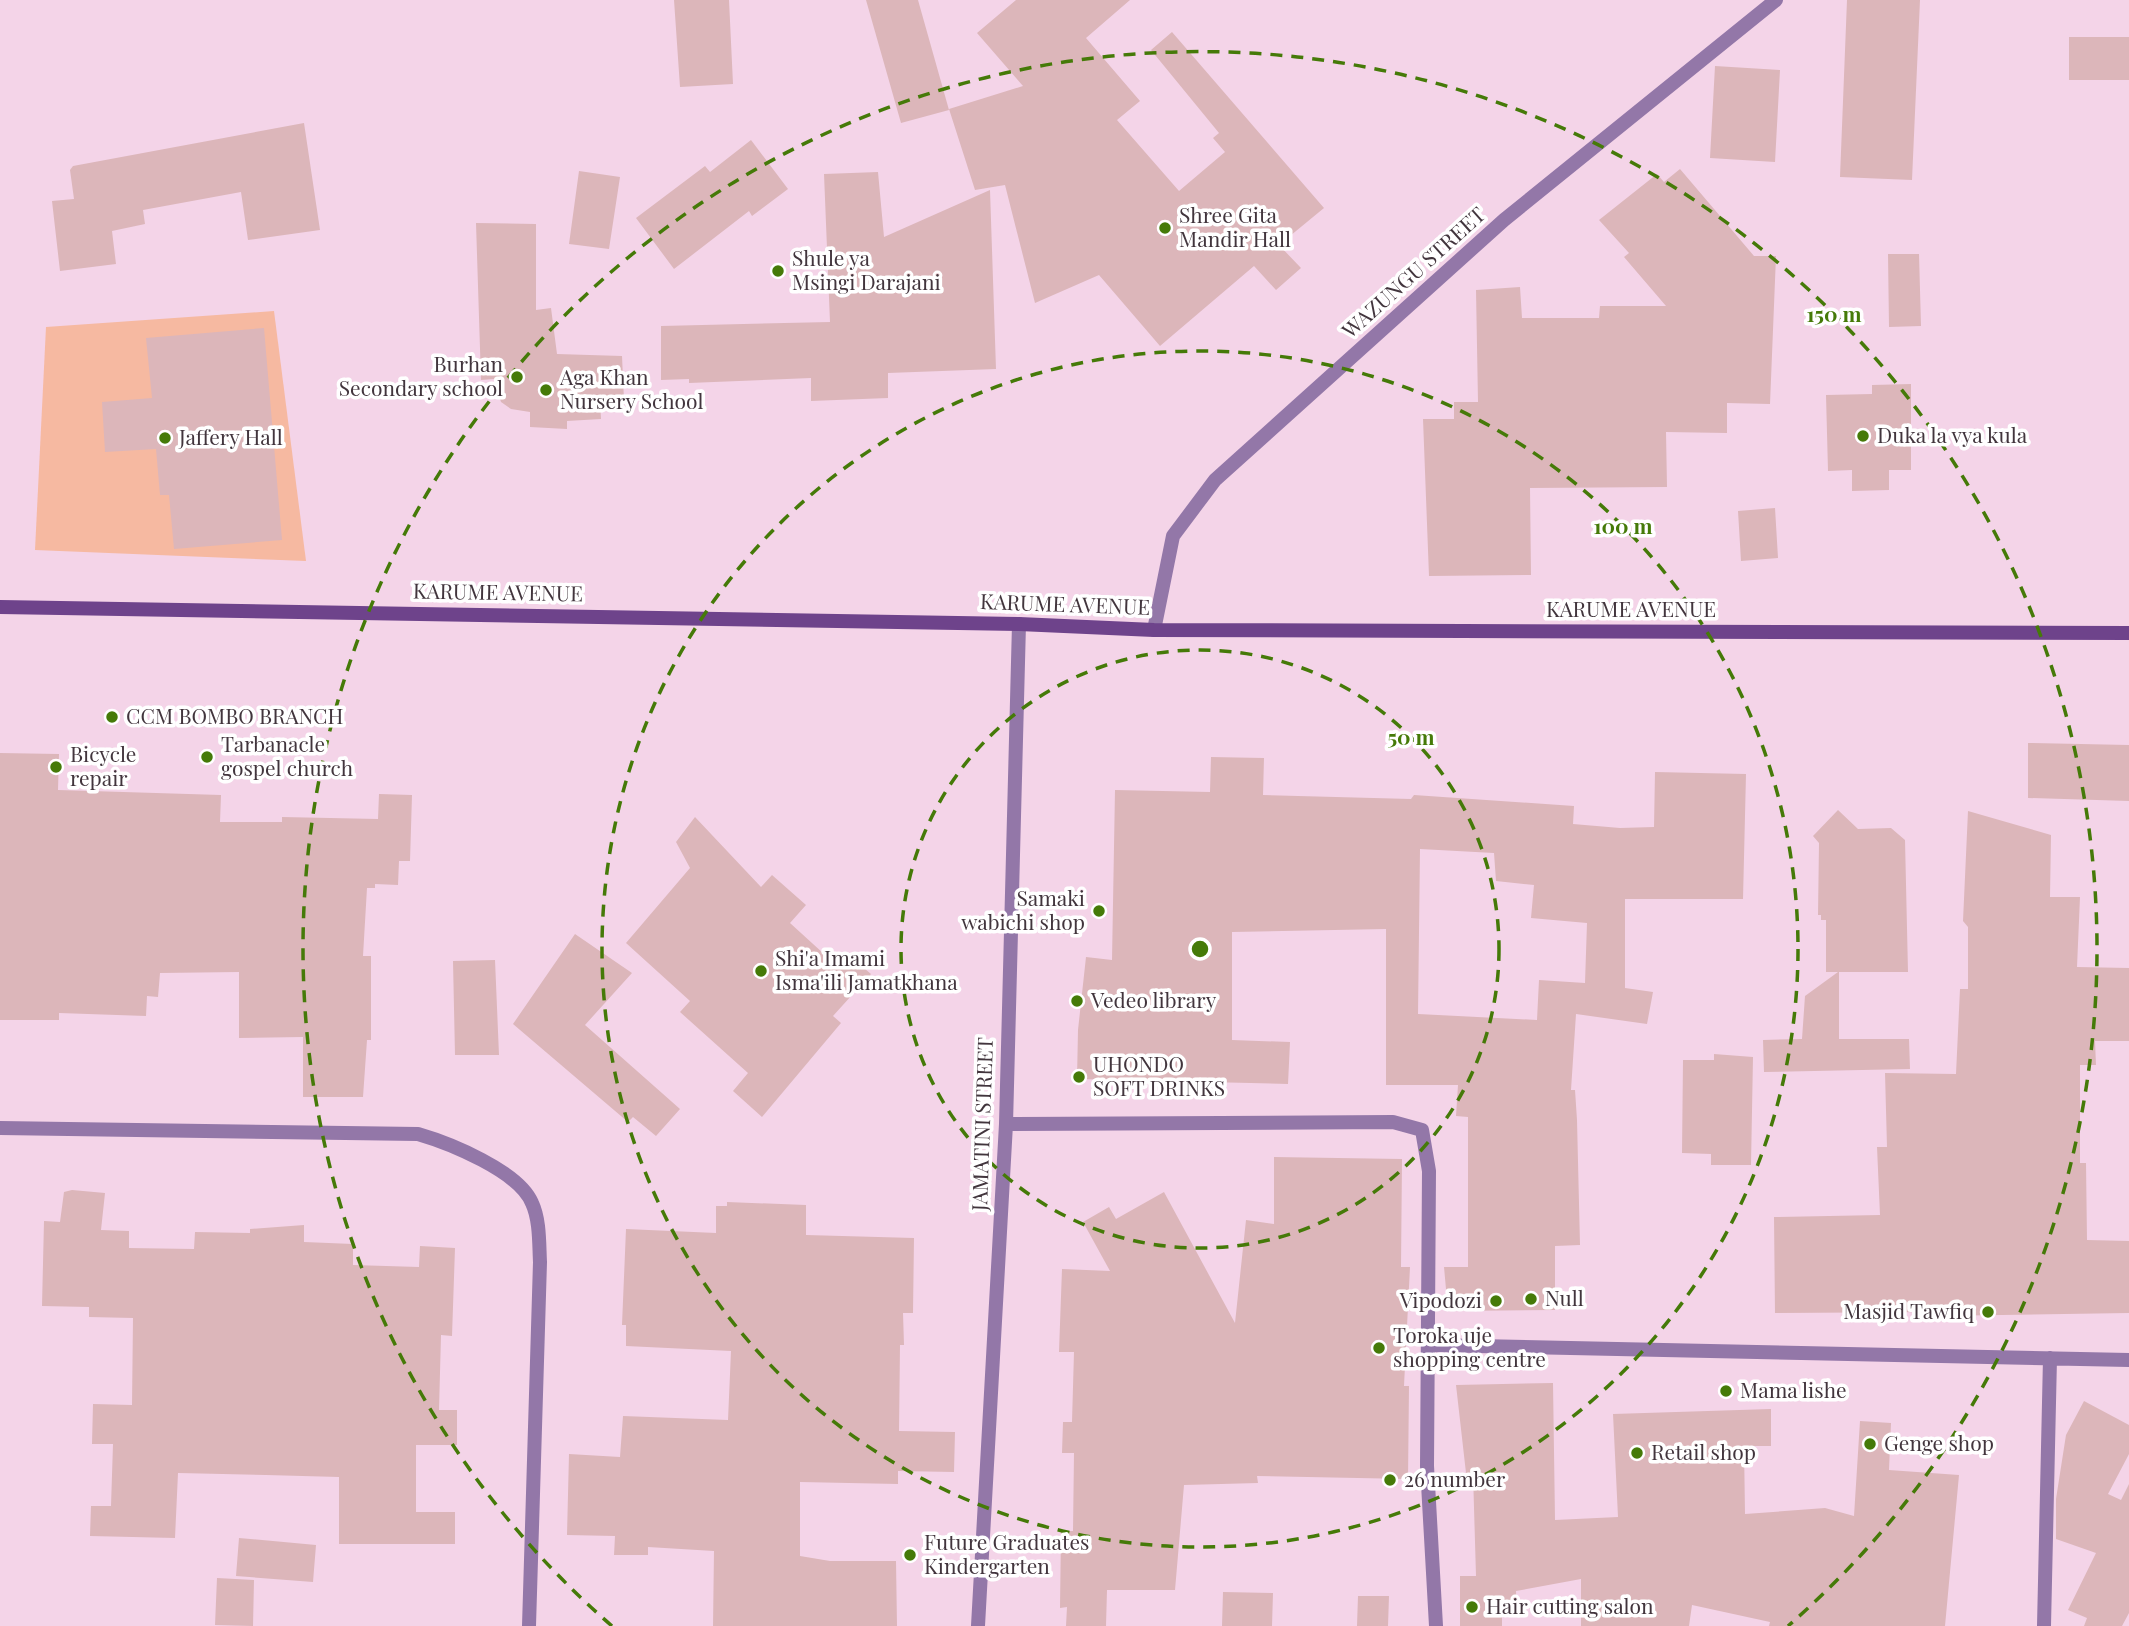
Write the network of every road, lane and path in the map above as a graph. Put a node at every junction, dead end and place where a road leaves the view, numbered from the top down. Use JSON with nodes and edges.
{"nodes":[{"id":1,"x":1776,"y":0,"type":"edge"},
{"id":2,"x":0,"y":607,"type":"edge"},
{"id":3,"x":1019,"y":624,"type":"junction"},
{"id":4,"x":1154,"y":630,"type":"junction"},
{"id":5,"x":2129,"y":633,"type":"edge"},
{"id":6,"x":1006,"y":1124,"type":"junction"},
{"id":7,"x":0,"y":1128,"type":"edge"},
{"id":8,"x":1429,"y":1345,"type":"junction"},
{"id":9,"x":2050,"y":1358,"type":"junction"},
{"id":10,"x":2129,"y":1360,"type":"edge"},
{"id":11,"x":529,"y":1626,"type":"edge"},
{"id":12,"x":978,"y":1626,"type":"edge"},
{"id":13,"x":1436,"y":1626,"type":"edge"},
{"id":14,"x":2045,"y":1626,"type":"edge"}],
"edges":[{"from":1,"to":4,"type":"street","name":"WAZUNGU STREET"},
{"from":2,"to":3,"type":"main road","name":"KARUME AVENUE"},
{"from":3,"to":4,"type":"main road","name":"KARUME AVENUE"},
{"from":3,"to":6,"type":"street","name":"JAMATINI STREET"},
{"from":4,"to":5,"type":"main road","name":"KARUME AVENUE"},
{"from":6,"to":8,"type":"street"},
{"from":6,"to":12,"type":"street","name":"JAMATINI STREET"},
{"from":7,"to":11,"type":"street"},
{"from":8,"to":9,"type":"street"},
{"from":8,"to":13,"type":"street"},
{"from":9,"to":10,"type":"street"},
{"from":9,"to":14,"type":"street"}]}
